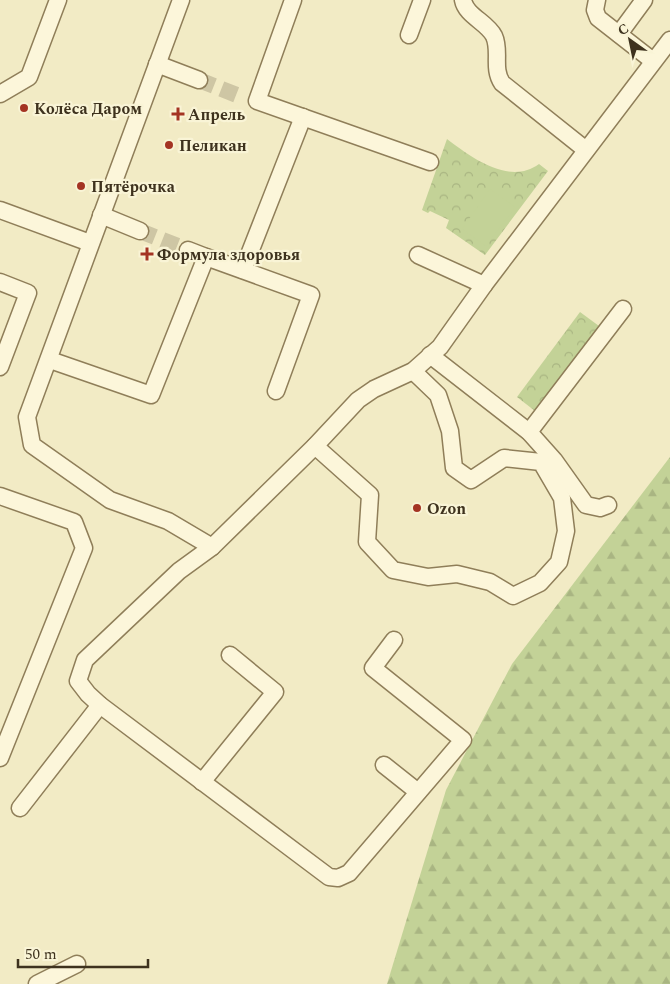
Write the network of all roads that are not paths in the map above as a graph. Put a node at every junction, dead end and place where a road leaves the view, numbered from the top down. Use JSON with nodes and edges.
{"nodes":[{"id":1,"x":58,"y":0,"type":"edge"},
{"id":2,"x":182,"y":0,"type":"edge"},
{"id":3,"x":293,"y":0,"type":"edge"},
{"id":4,"x":422,"y":0,"type":"edge"},
{"id":5,"x":463,"y":0,"type":"edge"},
{"id":6,"x":598,"y":0,"type":"edge"},
{"id":7,"x":644,"y":0,"type":"edge"},
{"id":8,"x":619,"y":34,"type":"junction"},
{"id":9,"x":409,"y":35,"type":"dead end"},
{"id":10,"x":670,"y":40,"type":"edge"},
{"id":11,"x":653,"y":60,"type":"junction"},
{"id":12,"x":157,"y":64,"type":"junction"},
{"id":13,"x":199,"y":80,"type":"tunnel mouth"},
{"id":14,"x":0,"y":94,"type":"edge"},
{"id":15,"x":303,"y":117,"type":"junction"},
{"id":16,"x":586,"y":150,"type":"junction"},
{"id":17,"x":430,"y":162,"type":"dead end"},
{"id":18,"x":0,"y":210,"type":"edge"},
{"id":19,"x":101,"y":215,"type":"junction"},
{"id":20,"x":140,"y":231,"type":"tunnel mouth"},
{"id":21,"x":90,"y":243,"type":"junction"},
{"id":22,"x":188,"y":250,"type":"tunnel mouth"},
{"id":23,"x":418,"y":255,"type":"dead end"},
{"id":24,"x":206,"y":257,"type":"junction"},
{"id":25,"x":243,"y":270,"type":"junction"},
{"id":26,"x":0,"y":282,"type":"edge"},
{"id":27,"x":484,"y":285,"type":"junction"},
{"id":28,"x":622,"y":309,"type":"dead end"},
{"id":29,"x":430,"y":355,"type":"junction"},
{"id":30,"x":50,"y":360,"type":"junction"},
{"id":31,"x":0,"y":368,"type":"edge"},
{"id":32,"x":413,"y":371,"type":"junction"},
{"id":33,"x":276,"y":391,"type":"dead end"},
{"id":34,"x":529,"y":432,"type":"junction"},
{"id":35,"x":315,"y":446,"type":"junction"},
{"id":36,"x":0,"y":496,"type":"edge"},
{"id":37,"x":608,"y":505,"type":"dead end"},
{"id":38,"x":212,"y":547,"type":"junction"},
{"id":39,"x":394,"y":640,"type":"dead end"},
{"id":40,"x":230,"y":655,"type":"dead end"},
{"id":41,"x":100,"y":705,"type":"junction"},
{"id":42,"x":0,"y":758,"type":"edge"},
{"id":43,"x":384,"y":765,"type":"dead end"},
{"id":44,"x":202,"y":782,"type":"junction"},
{"id":45,"x":418,"y":792,"type":"junction"},
{"id":46,"x":20,"y":808,"type":"dead end"},
{"id":47,"x":77,"y":964,"type":"dead end"},
{"id":48,"x":37,"y":984,"type":"edge"}],
"edges":[{"from":1,"to":14,"type":"lane"},
{"from":2,"to":12,"type":"lane"},
{"from":3,"to":15,"type":"lane"},
{"from":4,"to":9,"type":"lane"},
{"from":5,"to":16,"type":"lane"},
{"from":6,"to":8,"type":"lane"},
{"from":7,"to":8,"type":"lane"},
{"from":8,"to":11,"type":"lane"},
{"from":10,"to":11,"type":"lane"},
{"from":11,"to":16,"type":"lane"},
{"from":12,"to":13,"type":"lane"},
{"from":12,"to":19,"type":"lane"},
{"from":15,"to":17,"type":"lane"},
{"from":15,"to":25,"type":"lane"},
{"from":16,"to":27,"type":"lane"},
{"from":18,"to":21,"type":"lane"},
{"from":19,"to":20,"type":"lane"},
{"from":19,"to":21,"type":"lane"},
{"from":21,"to":30,"type":"lane"},
{"from":22,"to":24,"type":"lane"},
{"from":23,"to":27,"type":"lane"},
{"from":24,"to":25,"type":"lane"},
{"from":24,"to":30,"type":"lane"},
{"from":25,"to":33,"type":"lane"},
{"from":26,"to":31,"type":"lane"},
{"from":27,"to":29,"type":"lane"},
{"from":28,"to":34,"type":"lane"},
{"from":29,"to":32,"type":"lane"},
{"from":29,"to":34,"type":"lane"},
{"from":30,"to":38,"type":"lane"},
{"from":32,"to":35,"type":"lane"},
{"from":32,"to":35,"type":"lane"},
{"from":34,"to":37,"type":"lane"},
{"from":35,"to":38,"type":"lane"},
{"from":36,"to":42,"type":"lane"},
{"from":38,"to":41,"type":"lane"},
{"from":39,"to":45,"type":"lane"},
{"from":40,"to":44,"type":"lane"},
{"from":41,"to":44,"type":"lane"},
{"from":41,"to":46,"type":"lane"},
{"from":43,"to":45,"type":"lane"},
{"from":44,"to":45,"type":"lane"},
{"from":47,"to":48,"type":"lane"}]}
